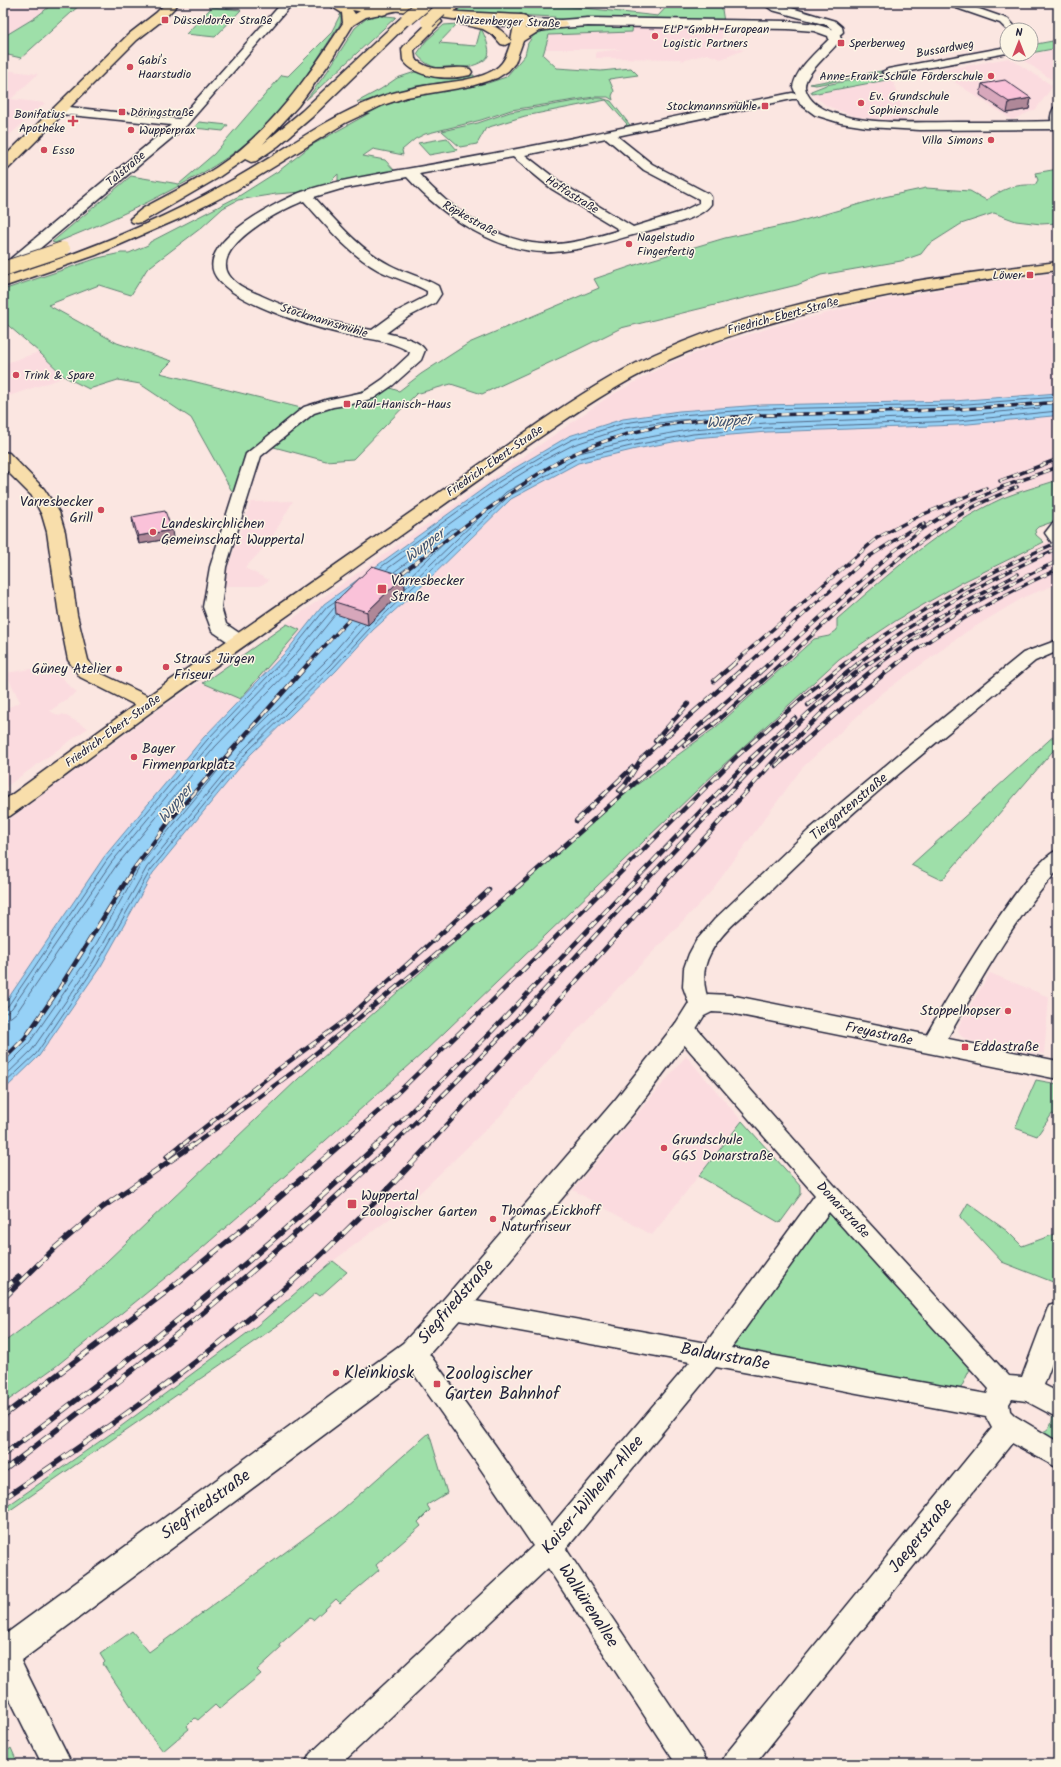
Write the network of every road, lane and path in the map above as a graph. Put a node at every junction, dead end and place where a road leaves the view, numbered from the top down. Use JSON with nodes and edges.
{"nodes":[{"id":1,"x":156,"y":3,"type":"edge"},
{"id":2,"x":173,"y":3,"type":"edge"},
{"id":3,"x":288,"y":3,"type":"edge"},
{"id":4,"x":333,"y":3,"type":"edge"},
{"id":5,"x":767,"y":3,"type":"edge"},
{"id":6,"x":952,"y":3,"type":"edge"},
{"id":7,"x":423,"y":5,"type":"edge"},
{"id":8,"x":380,"y":7,"type":"edge"},
{"id":9,"x":443,"y":11,"type":"edge"},
{"id":10,"x":465,"y":21,"type":"junction"},
{"id":11,"x":516,"y":21,"type":"junction"},
{"id":12,"x":588,"y":22,"type":"junction"},
{"id":13,"x":1005,"y":22,"type":"edge"},
{"id":14,"x":349,"y":23,"type":"junction"},
{"id":15,"x":561,"y":24,"type":"junction"},
{"id":16,"x":834,"y":34,"type":"junction"},
{"id":17,"x":132,"y":37,"type":"junction"},
{"id":18,"x":505,"y":47,"type":"junction"},
{"id":19,"x":999,"y":51,"type":"edge"},
{"id":20,"x":394,"y":52,"type":"dead end"},
{"id":21,"x":888,"y":72,"type":"dead end"},
{"id":22,"x":800,"y":97,"type":"junction"},
{"id":23,"x":60,"y":110,"type":"junction"},
{"id":24,"x":1058,"y":111,"type":"edge"},
{"id":25,"x":324,"y":115,"type":"dead end"},
{"id":26,"x":182,"y":123,"type":"junction"},
{"id":27,"x":1058,"y":125,"type":"edge"},
{"id":28,"x":608,"y":134,"type":"junction"},
{"id":29,"x":516,"y":153,"type":"junction"},
{"id":30,"x":277,"y":158,"type":"junction"},
{"id":31,"x":4,"y":163,"type":"edge"},
{"id":32,"x":410,"y":172,"type":"junction"},
{"id":33,"x":306,"y":196,"type":"junction"},
{"id":34,"x":137,"y":219,"type":"junction"},
{"id":35,"x":632,"y":232,"type":"junction"},
{"id":36,"x":1058,"y":266,"type":"edge"},
{"id":37,"x":3,"y":270,"type":"edge"},
{"id":38,"x":3,"y":283,"type":"edge"},
{"id":39,"x":373,"y":336,"type":"junction"},
{"id":40,"x":3,"y":457,"type":"edge"},
{"id":41,"x":239,"y":641,"type":"junction"},
{"id":42,"x":1058,"y":645,"type":"edge"},
{"id":43,"x":149,"y":704,"type":"junction"},
{"id":44,"x":3,"y":811,"type":"edge"},
{"id":45,"x":1058,"y":857,"type":"edge"},
{"id":46,"x":700,"y":1006,"type":"junction"},
{"id":47,"x":684,"y":1028,"type":"junction"},
{"id":48,"x":932,"y":1045,"type":"junction"},
{"id":49,"x":1058,"y":1070,"type":"edge"},
{"id":50,"x":829,"y":1194,"type":"junction"},
{"id":51,"x":453,"y":1308,"type":"junction"},
{"id":52,"x":1058,"y":1313,"type":"edge"},
{"id":53,"x":413,"y":1352,"type":"junction"},
{"id":54,"x":712,"y":1354,"type":"junction"},
{"id":55,"x":1030,"y":1390,"type":"junction"},
{"id":56,"x":1058,"y":1406,"type":"edge"},
{"id":57,"x":1003,"y":1408,"type":"junction"},
{"id":58,"x":1058,"y":1456,"type":"edge"},
{"id":59,"x":550,"y":1548,"type":"junction"},
{"id":60,"x":3,"y":1655,"type":"edge"},
{"id":61,"x":58,"y":1764,"type":"edge"},
{"id":62,"x":320,"y":1764,"type":"edge"},
{"id":63,"x":693,"y":1764,"type":"edge"},
{"id":64,"x":736,"y":1764,"type":"edge"}],
"edges":[{"from":1,"to":17,"type":"main road"},
{"from":2,"to":17,"type":"main road"},
{"from":3,"to":26,"type":"street","name":"Talstraße"},
{"from":4,"to":8,"type":"main road","name":"Nützenberger Straße"},
{"from":4,"to":14,"type":"main road"},
{"from":5,"to":16,"type":"street"},
{"from":6,"to":13,"type":"street"},
{"from":7,"to":34,"type":"main road","bridge":true},
{"from":8,"to":10,"type":"main road","name":"Nützenberger Straße"},
{"from":8,"to":11,"type":"main road","name":"Nützenberger Straße"},
{"from":8,"to":14,"type":"main road"},
{"from":9,"to":18,"type":"main road"},
{"from":9,"to":20,"type":"main road"},
{"from":10,"to":11,"type":"street","name":"Nützenberger Straße"},
{"from":10,"to":18,"type":"main road"},
{"from":11,"to":12,"type":"street","name":"Nützenberger Straße"},
{"from":11,"to":15,"type":"street","name":"Nützenberger Straße"},
{"from":11,"to":18,"type":"main road"},
{"from":12,"to":15,"type":"street","name":"Nützenberger Straße"},
{"from":12,"to":16,"type":"street","name":"Nützenberger Straße"},
{"from":14,"to":34,"type":"main road"},
{"from":15,"to":18,"type":"main road"},
{"from":16,"to":22,"type":"street"},
{"from":17,"to":23,"type":"main road"},
{"from":18,"to":30,"type":"main road"},
{"from":19,"to":21,"type":"street","name":"Bussardweg"},
{"from":22,"to":27,"type":"street"},
{"from":22,"to":28,"type":"street","name":"Stockmannsmühle"},
{"from":23,"to":26,"type":"street"},
{"from":23,"to":31,"type":"main road"},
{"from":24,"to":27,"type":"street"},
{"from":25,"to":30,"type":"main road"},
{"from":26,"to":37,"type":"street","name":"Talstraße"},
{"from":28,"to":29,"type":"street","name":"Stockmannsmühle"},
{"from":28,"to":35,"type":"street","name":"Röpkestraße"},
{"from":29,"to":32,"type":"street","name":"Stockmannsmühle"},
{"from":29,"to":35,"type":"street","name":"Hoffastraße"},
{"from":30,"to":38,"type":"main road"},
{"from":32,"to":33,"type":"street","name":"Stockmannsmühle"},
{"from":32,"to":35,"type":"street","name":"Röpkestraße"},
{"from":33,"to":39,"type":"street"},
{"from":33,"to":39,"type":"street","name":"Stockmannsmühle"},
{"from":34,"to":37,"type":"main road","bridge":true},
{"from":36,"to":41,"type":"main road","name":"Friedrich-Ebert-Straße"},
{"from":39,"to":41,"type":"street","name":"Stockmannsmühle"},
{"from":40,"to":43,"type":"main road"},
{"from":41,"to":43,"type":"main road","name":"Friedrich-Ebert-Straße"},
{"from":42,"to":46,"type":"street","name":"Tiergartenstraße"},
{"from":43,"to":44,"type":"main road","name":"Friedrich-Ebert-Straße"},
{"from":45,"to":48,"type":"street"},
{"from":46,"to":47,"type":"street","name":"Siegfriedstraße"},
{"from":46,"to":48,"type":"street","name":"Freyastraße"},
{"from":47,"to":50,"type":"street","name":"Donarstraße"},
{"from":47,"to":51,"type":"street","name":"Siegfriedstraße"},
{"from":48,"to":49,"type":"street","name":"Freyastraße"},
{"from":50,"to":54,"type":"street","name":"Kaiser-Wilhelm-Allee"},
{"from":50,"to":57,"type":"street","name":"Donarstraße"},
{"from":51,"to":53,"type":"street","name":"Siegfriedstraße"},
{"from":51,"to":54,"type":"street","name":"Baldurstraße"},
{"from":52,"to":55,"type":"street"},
{"from":53,"to":59,"type":"street","name":"Walkürenallee"},
{"from":53,"to":60,"type":"street","name":"Siegfriedstraße"},
{"from":54,"to":57,"type":"street","name":"Baldurstraße"},
{"from":54,"to":59,"type":"street","name":"Kaiser-Wilhelm-Allee"},
{"from":55,"to":56,"type":"street"},
{"from":55,"to":57,"type":"street"},
{"from":57,"to":58,"type":"street"},
{"from":57,"to":64,"type":"street","name":"Jaegerstraße"},
{"from":59,"to":62,"type":"street","name":"Kaiser-Wilhelm-Allee"},
{"from":59,"to":63,"type":"street","name":"Walkürenallee"},
{"from":60,"to":61,"type":"street"}]}
